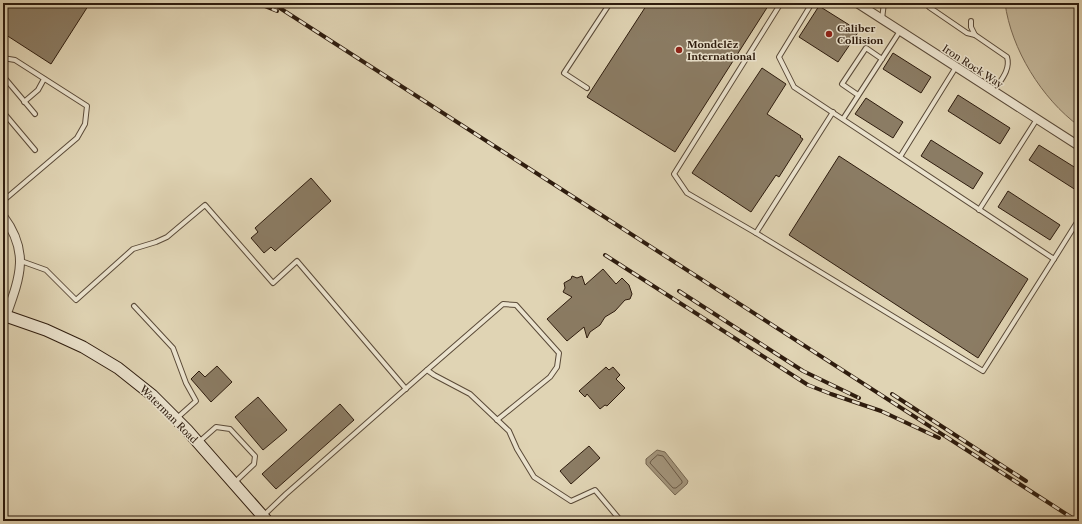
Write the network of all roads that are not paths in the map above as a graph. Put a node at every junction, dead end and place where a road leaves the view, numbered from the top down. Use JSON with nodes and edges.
{"nodes":[{"id":1,"x":610,"y":3,"type":"edge"},
{"id":2,"x":781,"y":3,"type":"edge"},
{"id":3,"x":812,"y":3,"type":"edge"},
{"id":4,"x":857,"y":3,"type":"edge"},
{"id":5,"x":884,"y":3,"type":"edge"},
{"id":6,"x":867,"y":6,"type":"edge"},
{"id":7,"x":929,"y":7,"type":"dead end"},
{"id":8,"x":882,"y":19,"type":"junction"},
{"id":9,"x":971,"y":21,"type":"dead end"},
{"id":10,"x":900,"y":31,"type":"junction"},
{"id":11,"x":975,"y":35,"type":"junction"},
{"id":12,"x":3,"y":58,"type":"edge"},
{"id":13,"x":882,"y":59,"type":"junction"},
{"id":14,"x":956,"y":67,"type":"junction"},
{"id":15,"x":3,"y":76,"type":"edge"},
{"id":16,"x":44,"y":79,"type":"junction"},
{"id":17,"x":587,"y":88,"type":"dead end"},
{"id":18,"x":994,"y":91,"type":"junction"},
{"id":19,"x":858,"y":95,"type":"junction"},
{"id":20,"x":24,"y":102,"type":"junction"},
{"id":21,"x":3,"y":112,"type":"edge"},
{"id":22,"x":833,"y":112,"type":"junction"},
{"id":23,"x":35,"y":114,"type":"dead end"},
{"id":24,"x":843,"y":119,"type":"junction"},
{"id":25,"x":1037,"y":119,"type":"junction"},
{"id":26,"x":1079,"y":146,"type":"edge"},
{"id":27,"x":34,"y":150,"type":"dead end"},
{"id":28,"x":900,"y":157,"type":"junction"},
{"id":29,"x":3,"y":201,"type":"edge"},
{"id":30,"x":980,"y":210,"type":"junction"},
{"id":31,"x":3,"y":216,"type":"edge"},
{"id":32,"x":1079,"y":219,"type":"edge"},
{"id":33,"x":756,"y":233,"type":"junction"},
{"id":34,"x":1054,"y":259,"type":"junction"},
{"id":35,"x":21,"y":261,"type":"junction"},
{"id":36,"x":134,"y":306,"type":"dead end"},
{"id":37,"x":4,"y":316,"type":"edge"},
{"id":38,"x":426,"y":370,"type":"junction"},
{"id":39,"x":406,"y":389,"type":"junction"},
{"id":40,"x":176,"y":419,"type":"junction"},
{"id":41,"x":497,"y":420,"type":"junction"},
{"id":42,"x":198,"y":443,"type":"junction"},
{"id":43,"x":234,"y":483,"type":"junction"},
{"id":44,"x":265,"y":519,"type":"edge"},
{"id":45,"x":621,"y":521,"type":"edge"}],
"edges":[{"from":1,"to":17,"type":"lane"},
{"from":2,"to":33,"type":"lane"},
{"from":3,"to":22,"type":"lane"},
{"from":4,"to":6,"type":"street","name":"Iron Rock Way"},
{"from":5,"to":8,"type":"lane"},
{"from":6,"to":8,"type":"street","name":"Iron Rock Way"},
{"from":7,"to":11,"type":"lane"},
{"from":8,"to":10,"type":"street","name":"Iron Rock Way"},
{"from":9,"to":11,"type":"lane"},
{"from":10,"to":13,"type":"lane"},
{"from":10,"to":14,"type":"street","name":"Iron Rock Way"},
{"from":11,"to":18,"type":"lane"},
{"from":12,"to":16,"type":"lane"},
{"from":13,"to":19,"type":"lane"},
{"from":13,"to":19,"type":"lane"},
{"from":14,"to":18,"type":"street","name":"Iron Rock Way"},
{"from":14,"to":28,"type":"lane"},
{"from":15,"to":20,"type":"lane"},
{"from":16,"to":20,"type":"lane"},
{"from":16,"to":29,"type":"lane"},
{"from":18,"to":25,"type":"street","name":"Iron Rock Way"},
{"from":19,"to":24,"type":"lane"},
{"from":20,"to":23,"type":"lane"},
{"from":21,"to":27,"type":"lane"},
{"from":22,"to":24,"type":"lane"},
{"from":22,"to":33,"type":"lane"},
{"from":24,"to":28,"type":"lane"},
{"from":25,"to":26,"type":"street","name":"Iron Rock Way"},
{"from":25,"to":30,"type":"lane"},
{"from":28,"to":30,"type":"lane"},
{"from":30,"to":34,"type":"lane"},
{"from":31,"to":35,"type":"street","name":"Waterman Road"},
{"from":32,"to":34,"type":"lane"},
{"from":33,"to":34,"type":"lane"},
{"from":35,"to":37,"type":"street","name":"Waterman Road"},
{"from":35,"to":39,"type":"lane"},
{"from":36,"to":40,"type":"lane"},
{"from":37,"to":40,"type":"main road","name":"Waterman Road"},
{"from":38,"to":39,"type":"lane"},
{"from":38,"to":41,"type":"lane"},
{"from":38,"to":41,"type":"lane"},
{"from":39,"to":44,"type":"lane"},
{"from":40,"to":42,"type":"main road","name":"Waterman Road"},
{"from":41,"to":45,"type":"lane"},
{"from":42,"to":43,"type":"main road","name":"Waterman Road"},
{"from":42,"to":43,"type":"lane"},
{"from":43,"to":44,"type":"main road","name":"Waterman Road"}]}
